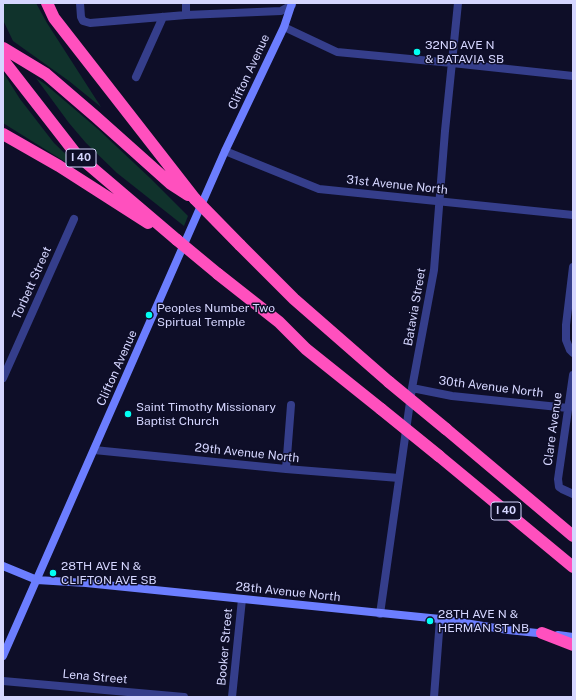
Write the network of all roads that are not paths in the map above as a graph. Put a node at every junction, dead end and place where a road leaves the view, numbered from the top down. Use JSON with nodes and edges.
{"nodes":[{"id":1,"x":47,"y":3,"type":"edge"},
{"id":2,"x":186,"y":3,"type":"edge"},
{"id":3,"x":458,"y":3,"type":"edge"},
{"id":4,"x":292,"y":4,"type":"edge"},
{"id":5,"x":80,"y":7,"type":"edge"},
{"id":6,"x":186,"y":15,"type":"junction"},
{"id":7,"x":164,"y":17,"type":"junction"},
{"id":8,"x":284,"y":27,"type":"junction"},
{"id":9,"x":3,"y":48,"type":"edge"},
{"id":10,"x":3,"y":60,"type":"edge"},
{"id":11,"x":452,"y":63,"type":"junction"},
{"id":12,"x":573,"y":76,"type":"edge"},
{"id":13,"x":136,"y":77,"type":"dead end"},
{"id":14,"x":3,"y":134,"type":"edge"},
{"id":15,"x":226,"y":150,"type":"junction"},
{"id":16,"x":194,"y":199,"type":"junction"},
{"id":17,"x":440,"y":201,"type":"junction"},
{"id":18,"x":573,"y":215,"type":"edge"},
{"id":19,"x":74,"y":219,"type":"dead end"},
{"id":20,"x":177,"y":240,"type":"junction"},
{"id":21,"x":573,"y":267,"type":"edge"},
{"id":22,"x":573,"y":353,"type":"edge"},
{"id":23,"x":573,"y":375,"type":"edge"},
{"id":24,"x":3,"y":378,"type":"edge"},
{"id":25,"x":412,"y":388,"type":"junction"},
{"id":26,"x":291,"y":405,"type":"dead end"},
{"id":27,"x":568,"y":408,"type":"junction"},
{"id":28,"x":94,"y":450,"type":"junction"},
{"id":29,"x":286,"y":469,"type":"junction"},
{"id":30,"x":398,"y":478,"type":"junction"},
{"id":31,"x":573,"y":494,"type":"edge"},
{"id":32,"x":573,"y":536,"type":"edge"},
{"id":33,"x":3,"y":566,"type":"edge"},
{"id":34,"x":573,"y":567,"type":"edge"},
{"id":35,"x":37,"y":580,"type":"junction"},
{"id":36,"x":242,"y":599,"type":"junction"},
{"id":37,"x":380,"y":614,"type":"junction"},
{"id":38,"x":440,"y":619,"type":"junction"},
{"id":39,"x":542,"y":633,"type":"junction"},
{"id":40,"x":573,"y":637,"type":"edge"},
{"id":41,"x":573,"y":645,"type":"edge"},
{"id":42,"x":3,"y":656,"type":"edge"},
{"id":43,"x":3,"y":681,"type":"edge"},
{"id":44,"x":184,"y":697,"type":"edge"},
{"id":45,"x":232,"y":697,"type":"edge"},
{"id":46,"x":434,"y":697,"type":"edge"}],
"edges":[{"from":1,"to":16,"type":"highway","number":"I 40"},
{"from":2,"to":6,"type":"street"},
{"from":3,"to":11,"type":"street","name":"Batavia Street"},
{"from":4,"to":6,"type":"street"},
{"from":4,"to":8,"type":"street","name":"Clifton Avenue"},
{"from":5,"to":7,"type":"street"},
{"from":6,"to":7,"type":"street"},
{"from":7,"to":13,"type":"street"},
{"from":8,"to":11,"type":"street"},
{"from":8,"to":15,"type":"street","name":"Clifton Avenue"},
{"from":9,"to":16,"type":"highway"},
{"from":10,"to":20,"type":"highway","number":"I 40"},
{"from":11,"to":12,"type":"street"},
{"from":11,"to":17,"type":"street","name":"Batavia Street"},
{"from":14,"to":20,"type":"highway"},
{"from":15,"to":17,"type":"street","name":"31st Avenue North"},
{"from":15,"to":28,"type":"street","name":"Clifton Avenue"},
{"from":16,"to":32,"type":"highway","number":"I 40","bridge":true},
{"from":17,"to":18,"type":"street","name":"31st Avenue North"},
{"from":17,"to":25,"type":"street","name":"Batavia Street"},
{"from":19,"to":24,"type":"street","name":"Torbett Street"},
{"from":20,"to":34,"type":"highway","number":"I 40","bridge":true},
{"from":21,"to":22,"type":"street"},
{"from":23,"to":27,"type":"street","name":"Clare Avenue"},
{"from":25,"to":27,"type":"street","name":"30th Avenue North"},
{"from":25,"to":30,"type":"street","name":"Batavia Street"},
{"from":26,"to":29,"type":"street"},
{"from":27,"to":31,"type":"street","name":"Clare Avenue"},
{"from":28,"to":29,"type":"street","name":"29th Avenue North"},
{"from":28,"to":35,"type":"street","name":"Clifton Avenue"},
{"from":29,"to":30,"type":"street","name":"29th Avenue North"},
{"from":30,"to":37,"type":"street","name":"Batavia Street"},
{"from":33,"to":35,"type":"street","name":"28th Avenue North"},
{"from":35,"to":36,"type":"street","name":"28th Avenue North"},
{"from":35,"to":42,"type":"street","name":"Clifton Avenue"},
{"from":36,"to":37,"type":"street","name":"28th Avenue North"},
{"from":36,"to":45,"type":"street","name":"Booker Street"},
{"from":37,"to":38,"type":"street","name":"28th Avenue North"},
{"from":38,"to":39,"type":"street","name":"28th Avenue North"},
{"from":38,"to":46,"type":"street"},
{"from":39,"to":40,"type":"street","name":"28th Avenue North"},
{"from":39,"to":41,"type":"highway"},
{"from":43,"to":44,"type":"street","name":"Lena Street"}]}
